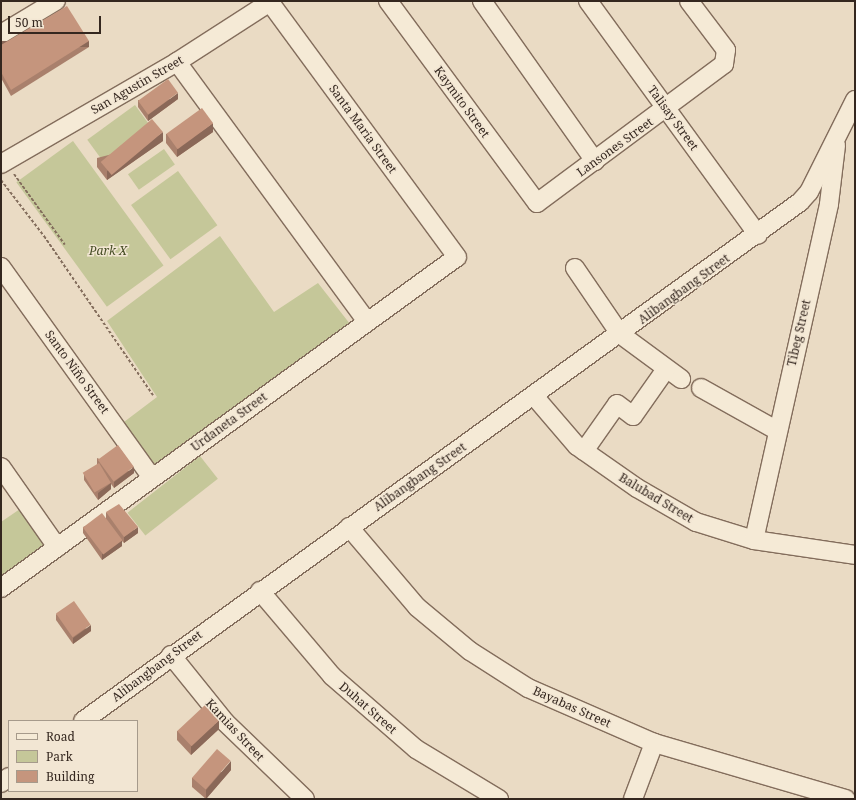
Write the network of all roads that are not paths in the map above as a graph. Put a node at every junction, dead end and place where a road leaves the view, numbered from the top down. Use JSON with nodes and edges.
{"nodes":[{"id":1,"x":56,"y":1,"type":"edge"},
{"id":2,"x":388,"y":1,"type":"edge"},
{"id":3,"x":482,"y":1,"type":"edge"},
{"id":4,"x":588,"y":1,"type":"edge"},
{"id":5,"x":689,"y":1,"type":"edge"},
{"id":6,"x":269,"y":2,"type":"edge"},
{"id":7,"x":1,"y":34,"type":"edge"},
{"id":8,"x":177,"y":62,"type":"junction"},
{"id":9,"x":855,"y":100,"type":"edge"},
{"id":10,"x":667,"y":110,"type":"junction"},
{"id":11,"x":839,"y":126,"type":"junction"},
{"id":12,"x":595,"y":161,"type":"junction"},
{"id":13,"x":3,"y":163,"type":"edge"},
{"id":14,"x":536,"y":203,"type":"joint"},
{"id":15,"x":758,"y":236,"type":"junction"},
{"id":16,"x":457,"y":257,"type":"joint"},
{"id":17,"x":1,"y":267,"type":"edge"},
{"id":18,"x":575,"y":268,"type":"dead end"},
{"id":19,"x":367,"y":322,"type":"junction"},
{"id":20,"x":620,"y":334,"type":"junction"},
{"id":21,"x":666,"y":370,"type":"junction"},
{"id":22,"x":681,"y":379,"type":"dead end"},
{"id":23,"x":701,"y":388,"type":"dead end"},
{"id":24,"x":534,"y":396,"type":"junction"},
{"id":25,"x":776,"y":430,"type":"junction"},
{"id":26,"x":584,"y":451,"type":"junction"},
{"id":27,"x":1,"y":467,"type":"edge"},
{"id":28,"x":152,"y":478,"type":"junction"},
{"id":29,"x":349,"y":527,"type":"junction"},
{"id":30,"x":754,"y":540,"type":"junction"},
{"id":31,"x":57,"y":547,"type":"junction"},
{"id":32,"x":855,"y":555,"type":"edge"},
{"id":33,"x":1,"y":588,"type":"edge"},
{"id":34,"x":260,"y":591,"type":"junction"},
{"id":35,"x":171,"y":655,"type":"junction"},
{"id":36,"x":84,"y":720,"type":"edge"},
{"id":37,"x":654,"y":742,"type":"junction"},
{"id":38,"x":826,"y":795,"type":"edge"},
{"id":39,"x":305,"y":799,"type":"edge"},
{"id":40,"x":499,"y":799,"type":"edge"},
{"id":41,"x":633,"y":799,"type":"edge"},
{"id":42,"x":846,"y":799,"type":"edge"}],
"edges":[{"from":1,"to":7,"type":"street"},
{"from":2,"to":14,"type":"street","name":"Kaymito Street"},
{"from":3,"to":12,"type":"street"},
{"from":4,"to":10,"type":"street","name":"Talisay Street"},
{"from":5,"to":10,"type":"street","name":"Lansones Street"},
{"from":6,"to":8,"type":"street","name":"San Agustin Street"},
{"from":6,"to":16,"type":"street","name":"Santa Maria Street"},
{"from":8,"to":13,"type":"street","name":"San Agustin Street"},
{"from":8,"to":19,"type":"street"},
{"from":9,"to":11,"type":"street","name":"Alibangbang Street"},
{"from":10,"to":12,"type":"street","name":"Lansones Street"},
{"from":10,"to":15,"type":"street","name":"Talisay Street"},
{"from":11,"to":15,"type":"street","name":"Alibangbang Street"},
{"from":11,"to":25,"type":"street","name":"Tibeg Street"},
{"from":12,"to":14,"type":"street","name":"Lansones Street"},
{"from":15,"to":20,"type":"street","name":"Alibangbang Street"},
{"from":16,"to":19,"type":"street","name":"Urdaneta Street"},
{"from":17,"to":28,"type":"street","name":"Santo Niño Street"},
{"from":18,"to":20,"type":"street"},
{"from":19,"to":28,"type":"street","name":"Urdaneta Street"},
{"from":20,"to":21,"type":"street"},
{"from":20,"to":24,"type":"street","name":"Alibangbang Street"},
{"from":21,"to":22,"type":"street"},
{"from":21,"to":26,"type":"street"},
{"from":23,"to":25,"type":"street"},
{"from":24,"to":26,"type":"street","name":"Balubad Street"},
{"from":24,"to":29,"type":"street","name":"Alibangbang Street"},
{"from":25,"to":30,"type":"street","name":"Tibeg Street"},
{"from":26,"to":30,"type":"street","name":"Balubad Street"},
{"from":27,"to":31,"type":"street"},
{"from":28,"to":31,"type":"street","name":"Urdaneta Street"},
{"from":29,"to":34,"type":"street","name":"Alibangbang Street"},
{"from":29,"to":37,"type":"street","name":"Bayabas Street"},
{"from":30,"to":32,"type":"street","name":"Balubad Street"},
{"from":31,"to":33,"type":"street","name":"Urdaneta Street"},
{"from":34,"to":35,"type":"street","name":"Alibangbang Street"},
{"from":34,"to":40,"type":"street","name":"Duhat Street"},
{"from":35,"to":36,"type":"street","name":"Alibangbang Street"},
{"from":35,"to":39,"type":"street","name":"Kamias Street"},
{"from":37,"to":38,"type":"street","name":"Bayabas Street"},
{"from":37,"to":41,"type":"street"},
{"from":38,"to":42,"type":"street","name":"Bayabas Street"}]}
